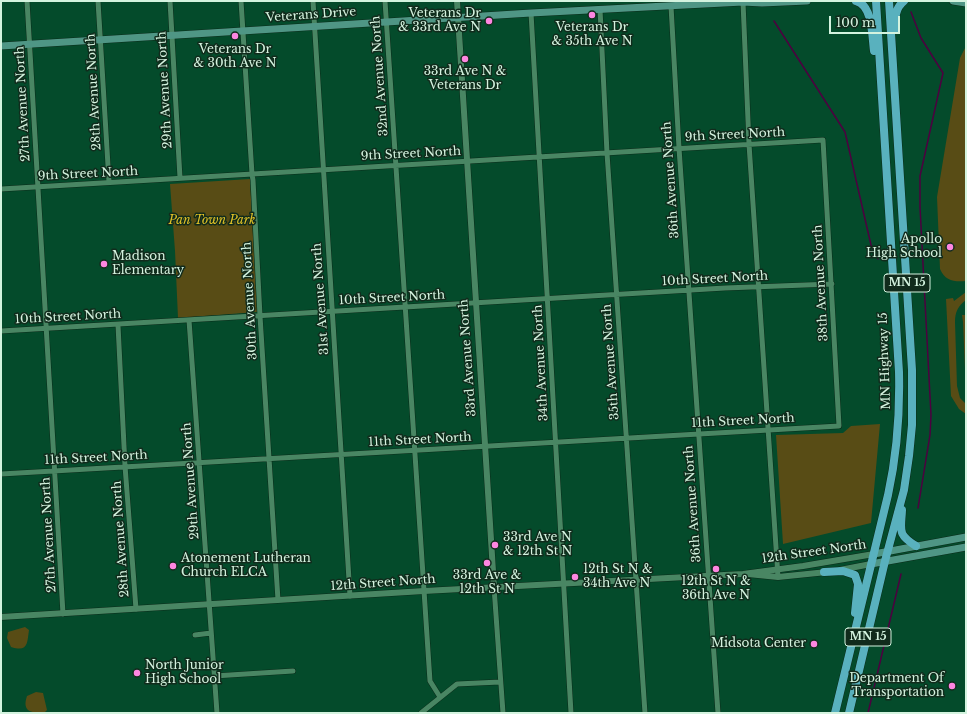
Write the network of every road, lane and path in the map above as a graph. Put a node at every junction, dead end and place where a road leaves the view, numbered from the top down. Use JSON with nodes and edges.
{"nodes":[{"id":1,"x":27,"y":1,"type":"edge"},
{"id":2,"x":98,"y":1,"type":"edge"},
{"id":3,"x":170,"y":1,"type":"edge"},
{"id":4,"x":241,"y":1,"type":"edge"},
{"id":5,"x":313,"y":1,"type":"edge"},
{"id":6,"x":385,"y":1,"type":"edge"},
{"id":7,"x":457,"y":1,"type":"edge"},
{"id":8,"x":744,"y":1,"type":"edge"},
{"id":9,"x":807,"y":1,"type":"edge"},
{"id":10,"x":856,"y":1,"type":"edge"},
{"id":11,"x":876,"y":1,"type":"edge"},
{"id":12,"x":889,"y":1,"type":"edge"},
{"id":13,"x":904,"y":1,"type":"edge"},
{"id":14,"x":953,"y":1,"type":"edge"},
{"id":15,"x":966,"y":3,"type":"edge"},
{"id":16,"x":671,"y":6,"type":"junction"},
{"id":17,"x":600,"y":9,"type":"junction"},
{"id":18,"x":531,"y":12,"type":"junction"},
{"id":19,"x":458,"y":17,"type":"junction"},
{"id":20,"x":386,"y":22,"type":"junction"},
{"id":21,"x":314,"y":26,"type":"junction"},
{"id":22,"x":243,"y":30,"type":"junction"},
{"id":23,"x":172,"y":35,"type":"junction"},
{"id":24,"x":101,"y":39,"type":"junction"},
{"id":25,"x":29,"y":44,"type":"junction"},
{"id":26,"x":1,"y":46,"type":"edge"},
{"id":27,"x":894,"y":86,"type":"junction"},
{"id":28,"x":882,"y":100,"type":"junction"},
{"id":29,"x":823,"y":140,"type":"joint"},
{"id":30,"x":749,"y":144,"type":"junction"},
{"id":31,"x":679,"y":148,"type":"junction"},
{"id":32,"x":608,"y":153,"type":"junction"},
{"id":33,"x":539,"y":157,"type":"junction"},
{"id":34,"x":467,"y":161,"type":"junction"},
{"id":35,"x":396,"y":165,"type":"junction"},
{"id":36,"x":323,"y":170,"type":"junction"},
{"id":37,"x":252,"y":174,"type":"junction"},
{"id":38,"x":180,"y":178,"type":"junction"},
{"id":39,"x":109,"y":182,"type":"junction"},
{"id":40,"x":38,"y":187,"type":"junction"},
{"id":41,"x":1,"y":189,"type":"edge"},
{"id":42,"x":832,"y":284,"type":"junction"},
{"id":43,"x":759,"y":287,"type":"junction"},
{"id":44,"x":688,"y":290,"type":"junction"},
{"id":45,"x":617,"y":295,"type":"junction"},
{"id":46,"x":547,"y":299,"type":"junction"},
{"id":47,"x":476,"y":303,"type":"junction"},
{"id":48,"x":405,"y":307,"type":"junction"},
{"id":49,"x":332,"y":312,"type":"junction"},
{"id":50,"x":260,"y":316,"type":"junction"},
{"id":51,"x":188,"y":320,"type":"junction"},
{"id":52,"x":118,"y":325,"type":"junction"},
{"id":53,"x":46,"y":329,"type":"junction"},
{"id":54,"x":1,"y":331,"type":"edge"},
{"id":55,"x":839,"y":426,"type":"joint"},
{"id":56,"x":767,"y":430,"type":"junction"},
{"id":57,"x":698,"y":434,"type":"junction"},
{"id":58,"x":626,"y":438,"type":"junction"},
{"id":59,"x":555,"y":442,"type":"junction"},
{"id":60,"x":485,"y":446,"type":"junction"},
{"id":61,"x":415,"y":450,"type":"junction"},
{"id":62,"x":341,"y":454,"type":"junction"},
{"id":63,"x":269,"y":458,"type":"junction"},
{"id":64,"x":199,"y":462,"type":"junction"},
{"id":65,"x":125,"y":466,"type":"junction"},
{"id":66,"x":55,"y":470,"type":"junction"},
{"id":67,"x":1,"y":474,"type":"edge"},
{"id":68,"x":904,"y":490,"type":"junction"},
{"id":69,"x":966,"y":538,"type":"edge"},
{"id":70,"x":916,"y":546,"type":"junction"},
{"id":71,"x":966,"y":547,"type":"edge"},
{"id":72,"x":888,"y":551,"type":"junction"},
{"id":73,"x":874,"y":554,"type":"junction"},
{"id":74,"x":885,"y":561,"type":"junction"},
{"id":75,"x":871,"y":564,"type":"junction"},
{"id":76,"x":778,"y":569,"type":"junction"},
{"id":77,"x":824,"y":572,"type":"junction"},
{"id":78,"x":743,"y":574,"type":"junction"},
{"id":79,"x":708,"y":575,"type":"junction"},
{"id":80,"x":778,"y":577,"type":"junction"},
{"id":81,"x":636,"y":578,"type":"junction"},
{"id":82,"x":564,"y":583,"type":"junction"},
{"id":83,"x":494,"y":587,"type":"junction"},
{"id":84,"x":424,"y":591,"type":"junction"},
{"id":85,"x":350,"y":596,"type":"junction"},
{"id":86,"x":278,"y":600,"type":"junction"},
{"id":87,"x":210,"y":605,"type":"junction"},
{"id":88,"x":136,"y":609,"type":"junction"},
{"id":89,"x":64,"y":614,"type":"junction"},
{"id":90,"x":1,"y":617,"type":"edge"},
{"id":91,"x":211,"y":633,"type":"junction"},
{"id":92,"x":195,"y":635,"type":"dead end"},
{"id":93,"x":293,"y":671,"type":"dead end"},
{"id":94,"x":214,"y":676,"type":"junction"},
{"id":95,"x":843,"y":680,"type":"junction"},
{"id":96,"x":500,"y":682,"type":"junction"},
{"id":97,"x":440,"y":697,"type":"junction"},
{"id":98,"x":217,"y":713,"type":"edge"},
{"id":99,"x":421,"y":713,"type":"edge"},
{"id":100,"x":503,"y":713,"type":"edge"},
{"id":101,"x":571,"y":713,"type":"edge"},
{"id":102,"x":645,"y":713,"type":"edge"},
{"id":103,"x":718,"y":713,"type":"edge"},
{"id":104,"x":835,"y":713,"type":"edge"},
{"id":105,"x":849,"y":713,"type":"edge"}],
"edges":[{"from":1,"to":25,"type":"street","name":"27th Avenue North"},
{"from":2,"to":24,"type":"street","name":"28th Avenue North"},
{"from":3,"to":23,"type":"street","name":"29th Avenue North"},
{"from":4,"to":22,"type":"street","name":"30th Avenue North"},
{"from":5,"to":21,"type":"street","name":"31st Avenue North"},
{"from":6,"to":20,"type":"street","name":"32nd Avenue North"},
{"from":7,"to":19,"type":"street","name":"33rd Avenue North"},
{"from":8,"to":9,"type":"main road","name":"Veterans Drive"},
{"from":8,"to":16,"type":"main road","name":"Veterans Drive"},
{"from":8,"to":30,"type":"street"},
{"from":10,"to":28,"type":"highway"},
{"from":11,"to":28,"type":"highway","name":"MN Highway 15","number":"MN 15"},
{"from":12,"to":27,"type":"highway","name":"MN Highway 15","number":"MN 15"},
{"from":13,"to":27,"type":"highway"},
{"from":14,"to":15,"type":"main road"},
{"from":16,"to":17,"type":"main road","name":"Veterans Drive"},
{"from":16,"to":31,"type":"street","name":"36th Avenue North"},
{"from":17,"to":18,"type":"main road","name":"Veterans Drive"},
{"from":17,"to":32,"type":"street","name":"35th Avenue North"},
{"from":18,"to":19,"type":"main road","name":"Veterans Drive"},
{"from":18,"to":33,"type":"street","name":"34th Avenue North"},
{"from":19,"to":20,"type":"main road","name":"Veterans Drive"},
{"from":19,"to":34,"type":"street","name":"33rd Avenue North"},
{"from":20,"to":21,"type":"main road","name":"Veterans Drive"},
{"from":20,"to":35,"type":"street","name":"32nd Avenue North"},
{"from":21,"to":22,"type":"main road","name":"Veterans Drive"},
{"from":21,"to":36,"type":"street","name":"31st Avenue North"},
{"from":22,"to":23,"type":"main road","name":"Veterans Drive"},
{"from":22,"to":37,"type":"street","name":"30th Avenue North"},
{"from":23,"to":24,"type":"main road","name":"Veterans Drive"},
{"from":23,"to":38,"type":"street","name":"29th Avenue North"},
{"from":24,"to":25,"type":"main road","name":"Veterans Drive"},
{"from":24,"to":39,"type":"street","name":"28th Avenue North"},
{"from":25,"to":26,"type":"main road","name":"Veterans Drive"},
{"from":25,"to":40,"type":"street","name":"27th Avenue North"},
{"from":27,"to":68,"type":"highway","name":"MN Highway 15","number":"MN 15"},
{"from":28,"to":73,"type":"highway","name":"MN Highway 15","number":"MN 15"},
{"from":29,"to":30,"type":"street","name":"9th Street North"},
{"from":29,"to":42,"type":"street","name":"38th Avenue North"},
{"from":30,"to":31,"type":"street","name":"9th Street North"},
{"from":30,"to":43,"type":"street"},
{"from":31,"to":32,"type":"street","name":"9th Street North"},
{"from":31,"to":44,"type":"street","name":"36th Avenue North"},
{"from":32,"to":33,"type":"street","name":"9th Street North"},
{"from":32,"to":45,"type":"street","name":"35th Avenue North"},
{"from":33,"to":34,"type":"street","name":"9th Street North"},
{"from":33,"to":46,"type":"street","name":"34th Avenue North"},
{"from":34,"to":35,"type":"street","name":"9th Street North"},
{"from":34,"to":47,"type":"street","name":"33rd Avenue North"},
{"from":35,"to":36,"type":"street","name":"9th Street North"},
{"from":35,"to":48,"type":"street","name":"32nd Avenue North"},
{"from":36,"to":37,"type":"street","name":"9th Street North"},
{"from":36,"to":49,"type":"street","name":"31st Avenue North"},
{"from":37,"to":38,"type":"street","name":"9th Street North"},
{"from":37,"to":50,"type":"street","name":"30th Avenue North"},
{"from":38,"to":39,"type":"street","name":"9th Street North"},
{"from":39,"to":40,"type":"street","name":"9th Street North"},
{"from":40,"to":41,"type":"street","name":"9th Street North"},
{"from":40,"to":53,"type":"street","name":"27th Avenue North"},
{"from":42,"to":43,"type":"street","name":"10th Street North"},
{"from":42,"to":55,"type":"street","name":"38th Avenue North"},
{"from":43,"to":44,"type":"street","name":"10th Street North"},
{"from":43,"to":56,"type":"street"},
{"from":44,"to":45,"type":"street","name":"10th Street North"},
{"from":44,"to":57,"type":"street","name":"36th Avenue North"},
{"from":45,"to":46,"type":"street","name":"10th Street North"},
{"from":45,"to":58,"type":"street","name":"35th Avenue North"},
{"from":46,"to":47,"type":"street","name":"10th Street North"},
{"from":46,"to":59,"type":"street","name":"34th Avenue North"},
{"from":47,"to":48,"type":"street","name":"10th Street North"},
{"from":47,"to":60,"type":"street","name":"33rd Avenue North"},
{"from":48,"to":49,"type":"street","name":"10th Street North"},
{"from":48,"to":61,"type":"street","name":"32nd Avenue North"},
{"from":49,"to":50,"type":"street","name":"10th Street North"},
{"from":49,"to":62,"type":"street","name":"31st Avenue North"},
{"from":50,"to":51,"type":"street","name":"10th Street North"},
{"from":50,"to":63,"type":"street","name":"30th Avenue North"},
{"from":51,"to":52,"type":"street","name":"10th Street North"},
{"from":51,"to":64,"type":"street","name":"29th Avenue North"},
{"from":52,"to":53,"type":"street","name":"10th Street North"},
{"from":52,"to":65,"type":"street","name":"28th Avenue North"},
{"from":53,"to":54,"type":"street","name":"10th Street North"},
{"from":53,"to":66,"type":"street","name":"27th Avenue North"},
{"from":55,"to":56,"type":"street","name":"11th Street North"},
{"from":56,"to":57,"type":"street","name":"11th Street North"},
{"from":56,"to":76,"type":"street"},
{"from":57,"to":58,"type":"street","name":"11th Street North"},
{"from":57,"to":79,"type":"street","name":"36th Avenue North"},
{"from":58,"to":59,"type":"street","name":"11th Street North"},
{"from":58,"to":81,"type":"street","name":"35th Avenue North"},
{"from":59,"to":60,"type":"street","name":"11th Street North"},
{"from":59,"to":82,"type":"street","name":"34th Avenue North"},
{"from":60,"to":61,"type":"street","name":"11th Street North"},
{"from":60,"to":83,"type":"street","name":"33rd Avenue North"},
{"from":61,"to":62,"type":"street","name":"11th Street North"},
{"from":61,"to":84,"type":"street","name":"32nd Avenue North"},
{"from":62,"to":63,"type":"street","name":"11th Street North"},
{"from":62,"to":85,"type":"street","name":"31st Avenue North"},
{"from":63,"to":64,"type":"street","name":"11th Street North"},
{"from":63,"to":86,"type":"street","name":"30th Avenue North"},
{"from":64,"to":65,"type":"street","name":"11th Street North"},
{"from":64,"to":87,"type":"street","name":"29th Avenue North"},
{"from":65,"to":66,"type":"street","name":"11th Street North"},
{"from":65,"to":88,"type":"street","name":"28th Avenue North"},
{"from":66,"to":67,"type":"street","name":"11th Street North"},
{"from":66,"to":89,"type":"street","name":"27th Avenue North"},
{"from":68,"to":70,"type":"highway"},
{"from":68,"to":72,"type":"highway","name":"MN Highway 15","number":"MN 15"},
{"from":69,"to":70,"type":"main road","name":"12th Street North"},
{"from":70,"to":72,"type":"main road","name":"12th Street North"},
{"from":71,"to":74,"type":"main road"},
{"from":72,"to":73,"type":"main road","name":"12th Street North"},
{"from":72,"to":74,"type":"highway","name":"MN Highway 15","number":"MN 15"},
{"from":73,"to":75,"type":"highway","name":"MN Highway 15","number":"MN 15"},
{"from":73,"to":76,"type":"street","name":"12th Street North"},
{"from":74,"to":75,"type":"main road"},
{"from":74,"to":105,"type":"highway","name":"MN Highway 15","number":"MN 15"},
{"from":75,"to":77,"type":"street","name":"12th Street North"},
{"from":75,"to":95,"type":"highway","name":"MN Highway 15","number":"MN 15"},
{"from":76,"to":78,"type":"street","name":"12th Street North"},
{"from":76,"to":80,"type":"street"},
{"from":77,"to":80,"type":"street","name":"12th Street North"},
{"from":77,"to":95,"type":"highway"},
{"from":78,"to":79,"type":"street","name":"12th Street North"},
{"from":78,"to":80,"type":"street","name":"12th Street North"},
{"from":79,"to":81,"type":"street","name":"12th Street North"},
{"from":79,"to":103,"type":"street","name":"36th Avenue North"},
{"from":81,"to":82,"type":"street","name":"12th Street North"},
{"from":81,"to":102,"type":"street","name":"35th Avenue North"},
{"from":82,"to":83,"type":"street","name":"12th Street North"},
{"from":82,"to":101,"type":"street","name":"34th Avenue North"},
{"from":83,"to":84,"type":"street","name":"12th Street North"},
{"from":83,"to":96,"type":"street","name":"33rd Avenue North"},
{"from":84,"to":85,"type":"street","name":"12th Street North"},
{"from":84,"to":97,"type":"street","name":"32nd Avenue North"},
{"from":85,"to":86,"type":"street","name":"12th Street North"},
{"from":86,"to":87,"type":"street","name":"12th Street North"},
{"from":87,"to":88,"type":"street","name":"12th Street North"},
{"from":87,"to":91,"type":"street","name":"29th Avenue North"},
{"from":88,"to":89,"type":"street","name":"12th Street North"},
{"from":89,"to":90,"type":"street","name":"12th Street North"},
{"from":91,"to":92,"type":"street"},
{"from":91,"to":94,"type":"street","name":"29th Avenue North"},
{"from":93,"to":94,"type":"street"},
{"from":94,"to":98,"type":"street","name":"29th Avenue North"},
{"from":95,"to":104,"type":"highway","name":"MN Highway 15","number":"MN 15"},
{"from":96,"to":97,"type":"street"},
{"from":96,"to":100,"type":"street","name":"33rd Avenue North"},
{"from":97,"to":99,"type":"street"}]}
